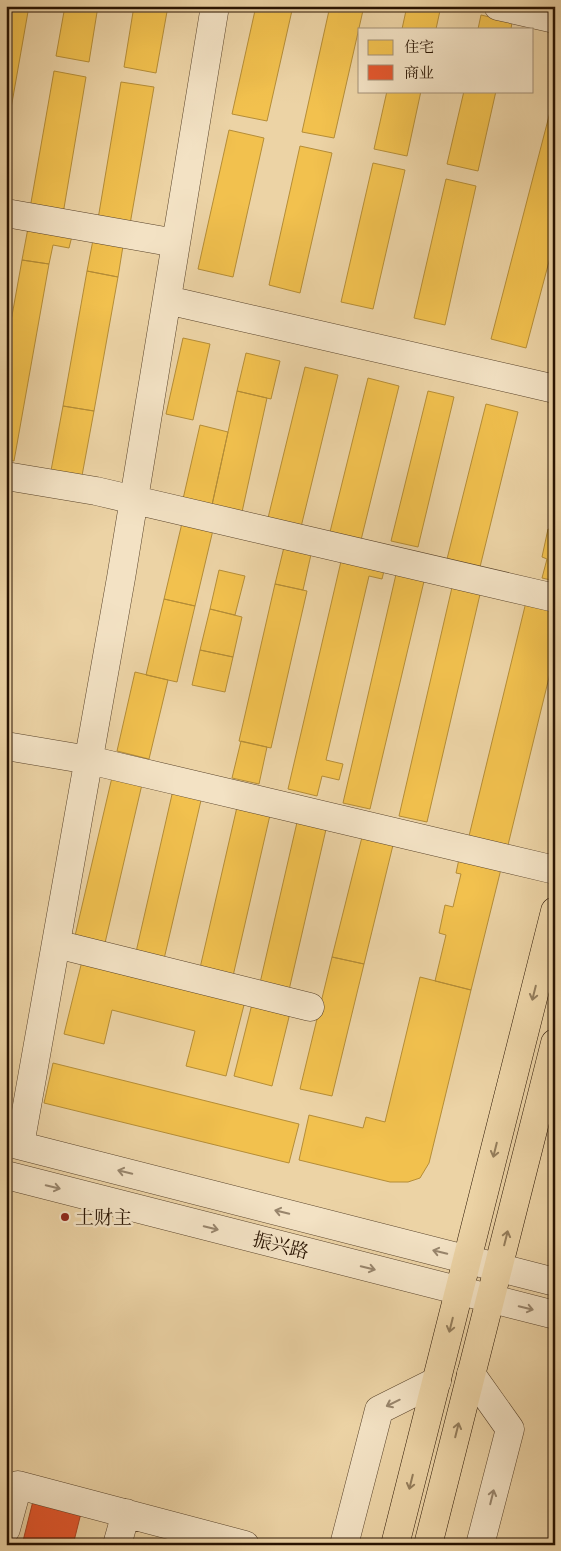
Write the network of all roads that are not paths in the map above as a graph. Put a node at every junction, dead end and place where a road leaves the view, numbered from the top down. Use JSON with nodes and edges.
{"nodes":[{"id":1,"x":215,"y":6,"type":"edge"},
{"id":2,"x":498,"y":6,"type":"edge"},
{"id":3,"x":555,"y":19,"type":"edge"},
{"id":4,"x":6,"y":213,"type":"edge"},
{"id":5,"x":176,"y":243,"type":"junction"},
{"id":6,"x":167,"y":300,"type":"junction"},
{"id":7,"x":555,"y":389,"type":"edge"},
{"id":8,"x":6,"y":476,"type":"edge"},
{"id":9,"x":134,"y":500,"type":"junction"},
{"id":10,"x":555,"y":598,"type":"edge"},
{"id":11,"x":6,"y":746,"type":"edge"},
{"id":12,"x":89,"y":760,"type":"junction"},
{"id":13,"x":555,"y":870,"type":"edge"},
{"id":14,"x":555,"y":912,"type":"edge"},
{"id":15,"x":56,"y":944,"type":"junction"},
{"id":16,"x":310,"y":1007,"type":"dead end"},
{"id":17,"x":555,"y":1043,"type":"edge"},
{"id":18,"x":13,"y":1144,"type":"edge"},
{"id":19,"x":6,"y":1175,"type":"edge"},
{"id":20,"x":467,"y":1260,"type":"junction"},
{"id":21,"x":498,"y":1267,"type":"junction"},
{"id":22,"x":555,"y":1282,"type":"edge"},
{"id":23,"x":459,"y":1291,"type":"junction"},
{"id":24,"x":490,"y":1299,"type":"junction"},
{"id":25,"x":555,"y":1315,"type":"edge"},
{"id":26,"x":471,"y":1374,"type":"junction"},
{"id":27,"x":436,"y":1381,"type":"junction"},
{"id":28,"x":126,"y":1513,"type":"junction"},
{"id":29,"x":6,"y":1529,"type":"edge"},
{"id":30,"x":118,"y":1545,"type":"edge"},
{"id":31,"x":245,"y":1545,"type":"edge"},
{"id":32,"x":344,"y":1545,"type":"edge"},
{"id":33,"x":395,"y":1545,"type":"edge"},
{"id":34,"x":428,"y":1545,"type":"edge"},
{"id":35,"x":480,"y":1545,"type":"edge"}],
"edges":[{"from":1,"to":5,"type":"street"},
{"from":2,"to":3,"type":"street"},
{"from":4,"to":5,"type":"street"},
{"from":5,"to":6,"type":"street"},
{"from":6,"to":7,"type":"street"},
{"from":6,"to":9,"type":"street"},
{"from":8,"to":9,"type":"street"},
{"from":9,"to":10,"type":"street"},
{"from":9,"to":12,"type":"street"},
{"from":11,"to":12,"type":"street"},
{"from":12,"to":13,"type":"street"},
{"from":12,"to":15,"type":"street"},
{"from":14,"to":20,"type":"main road","one_way":true},
{"from":15,"to":16,"type":"street"},
{"from":15,"to":18,"type":"street"},
{"from":21,"to":17,"type":"main road","one_way":true},
{"from":20,"to":18,"type":"street","name":"振兴路","one_way":true},
{"from":19,"to":23,"type":"street","name":"振兴路","one_way":true},
{"from":20,"to":21,"type":"street","name":"振兴路"},
{"from":20,"to":23,"type":"main road"},
{"from":21,"to":22,"type":"street","name":"振兴路"},
{"from":21,"to":24,"type":"main road"},
{"from":23,"to":24,"type":"street","name":"振兴路"},
{"from":23,"to":27,"type":"main road","one_way":true},
{"from":24,"to":25,"type":"street","name":"振兴路","one_way":true},
{"from":24,"to":26,"type":"main road"},
{"from":34,"to":26,"type":"main road","one_way":true},
{"from":35,"to":26,"type":"street","one_way":true},
{"from":27,"to":32,"type":"street","one_way":true},
{"from":27,"to":33,"type":"main road","one_way":true},
{"from":28,"to":29,"type":"street"},
{"from":28,"to":30,"type":"street"},
{"from":28,"to":31,"type":"street"}]}
